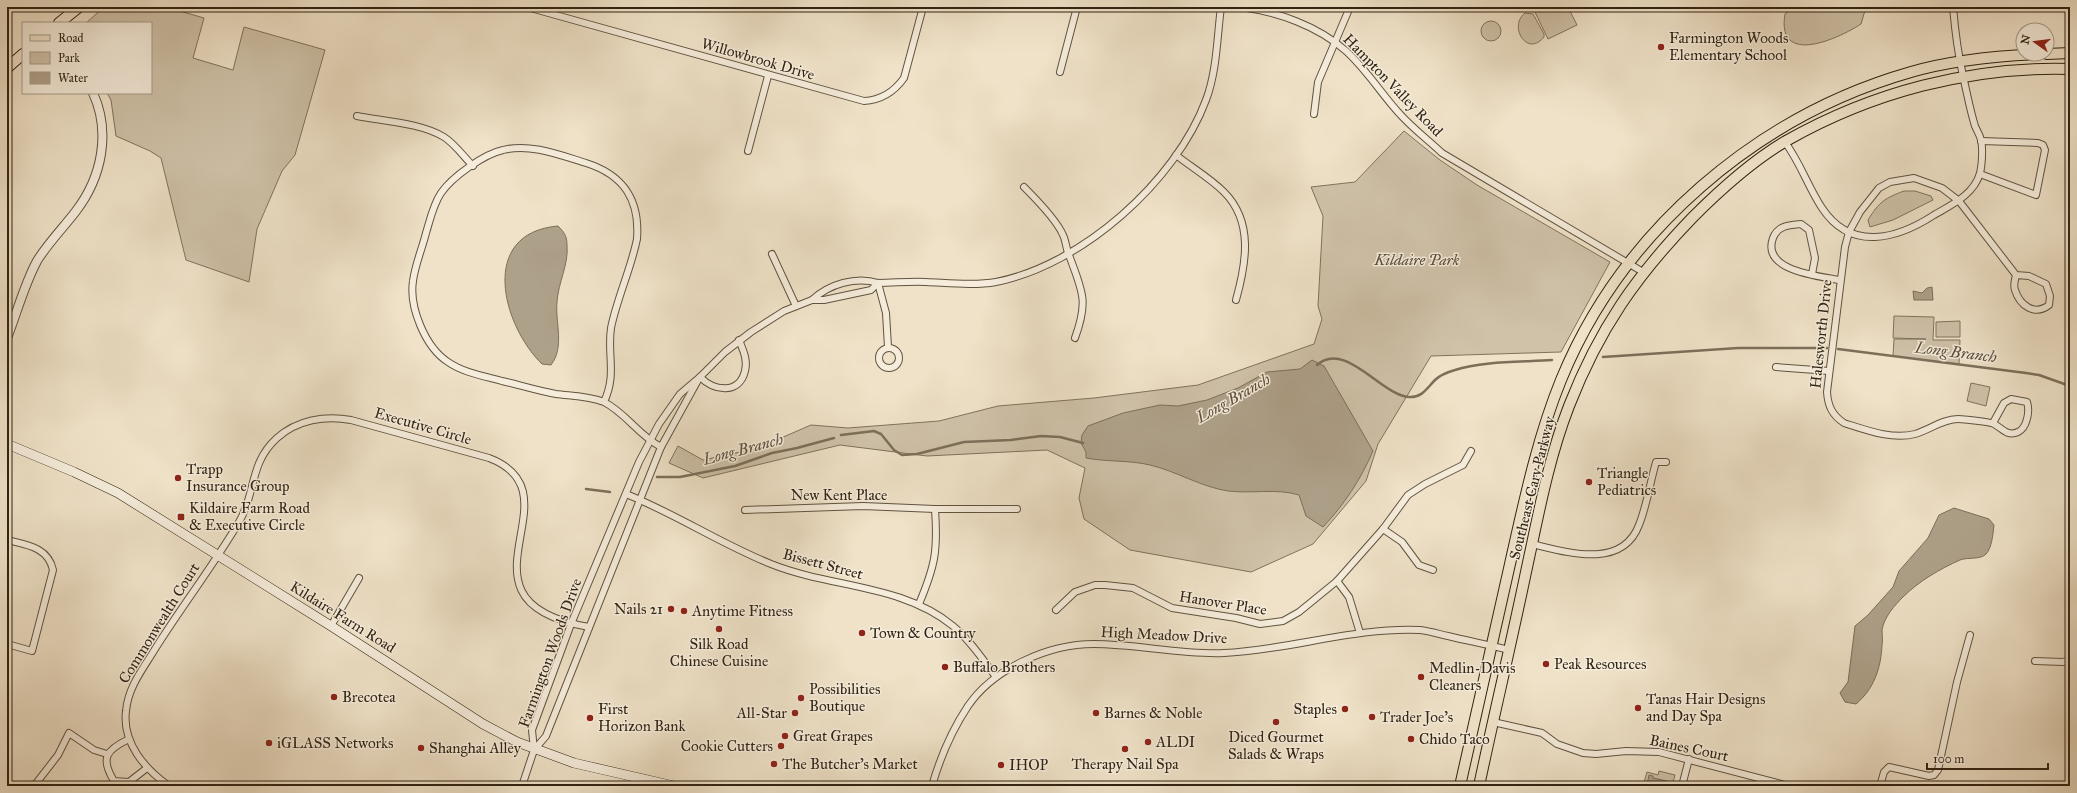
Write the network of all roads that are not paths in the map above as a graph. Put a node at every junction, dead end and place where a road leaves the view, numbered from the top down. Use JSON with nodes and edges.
{"nodes":[{"id":1,"x":79,"y":7,"type":"edge"},
{"id":2,"x":527,"y":7,"type":"edge"},
{"id":3,"x":923,"y":7,"type":"edge"},
{"id":4,"x":1077,"y":7,"type":"edge"},
{"id":5,"x":1221,"y":7,"type":"edge"},
{"id":6,"x":1241,"y":7,"type":"edge"},
{"id":7,"x":1350,"y":7,"type":"edge"},
{"id":8,"x":1953,"y":7,"type":"edge"},
{"id":9,"x":60,"y":22,"type":"edge"},
{"id":10,"x":1335,"y":43,"type":"junction"},
{"id":11,"x":2070,"y":53,"type":"edge"},
{"id":12,"x":2055,"y":54,"type":"edge"},
{"id":13,"x":22,"y":55,"type":"edge"},
{"id":14,"x":2015,"y":56,"type":"edge"},
{"id":15,"x":1960,"y":62,"type":"junction"},
{"id":16,"x":7,"y":68,"type":"edge"},
{"id":17,"x":2070,"y":69,"type":"edge"},
{"id":18,"x":1060,"y":72,"type":"dead end"},
{"id":19,"x":768,"y":76,"type":"junction"},
{"id":20,"x":1963,"y":76,"type":"junction"},
{"id":21,"x":93,"y":94,"type":"edge"},
{"id":22,"x":1314,"y":114,"type":"dead end"},
{"id":23,"x":357,"y":116,"type":"dead end"},
{"id":24,"x":1981,"y":141,"type":"junction"},
{"id":25,"x":1785,"y":142,"type":"junction"},
{"id":26,"x":748,"y":151,"type":"dead end"},
{"id":27,"x":1176,"y":155,"type":"junction"},
{"id":28,"x":472,"y":166,"type":"junction"},
{"id":29,"x":1980,"y":174,"type":"junction"},
{"id":30,"x":1024,"y":187,"type":"dead end"},
{"id":31,"x":1959,"y":201,"type":"junction"},
{"id":32,"x":1849,"y":232,"type":"junction"},
{"id":33,"x":772,"y":254,"type":"dead end"},
{"id":34,"x":1068,"y":254,"type":"junction"},
{"id":35,"x":1629,"y":263,"type":"junction"},
{"id":36,"x":1643,"y":272,"type":"junction"},
{"id":37,"x":1812,"y":274,"type":"junction"},
{"id":38,"x":2016,"y":275,"type":"junction"},
{"id":39,"x":1839,"y":280,"type":"junction"},
{"id":40,"x":878,"y":283,"type":"junction"},
{"id":41,"x":812,"y":300,"type":"junction"},
{"id":42,"x":1236,"y":300,"type":"dead end"},
{"id":43,"x":796,"y":306,"type":"junction"},
{"id":44,"x":7,"y":338,"type":"edge"},
{"id":45,"x":1075,"y":338,"type":"dead end"},
{"id":46,"x":739,"y":340,"type":"junction"},
{"id":47,"x":888,"y":348,"type":"dead end"},
{"id":48,"x":1776,"y":368,"type":"dead end"},
{"id":49,"x":1829,"y":371,"type":"junction"},
{"id":50,"x":700,"y":378,"type":"junction"},
{"id":51,"x":604,"y":402,"type":"junction"},
{"id":52,"x":1993,"y":423,"type":"junction"},
{"id":53,"x":649,"y":441,"type":"junction"},
{"id":54,"x":7,"y":444,"type":"edge"},
{"id":55,"x":661,"y":447,"type":"junction"},
{"id":56,"x":1471,"y":452,"type":"dead end"},
{"id":57,"x":1666,"y":462,"type":"dead end"},
{"id":58,"x":626,"y":494,"type":"junction"},
{"id":59,"x":640,"y":499,"type":"junction"},
{"id":60,"x":934,"y":509,"type":"junction"},
{"id":61,"x":745,"y":510,"type":"dead end"},
{"id":62,"x":1017,"y":510,"type":"dead end"},
{"id":63,"x":1383,"y":529,"type":"junction"},
{"id":64,"x":7,"y":540,"type":"edge"},
{"id":65,"x":1532,"y":544,"type":"junction"},
{"id":66,"x":218,"y":556,"type":"junction"},
{"id":67,"x":1433,"y":570,"type":"dead end"},
{"id":68,"x":359,"y":578,"type":"dead end"},
{"id":69,"x":1338,"y":582,"type":"junction"},
{"id":70,"x":919,"y":604,"type":"junction"},
{"id":71,"x":1056,"y":610,"type":"dead end"},
{"id":72,"x":571,"y":624,"type":"junction"},
{"id":73,"x":331,"y":626,"type":"junction"},
{"id":74,"x":589,"y":627,"type":"junction"},
{"id":75,"x":1360,"y":633,"type":"junction"},
{"id":76,"x":1970,"y":635,"type":"dead end"},
{"id":77,"x":7,"y":644,"type":"edge"},
{"id":78,"x":1491,"y":646,"type":"junction"},
{"id":79,"x":1509,"y":650,"type":"junction"},
{"id":80,"x":2070,"y":660,"type":"edge"},
{"id":81,"x":2035,"y":661,"type":"dead end"},
{"id":82,"x":996,"y":678,"type":"junction"},
{"id":83,"x":1493,"y":722,"type":"junction"},
{"id":84,"x":129,"y":739,"type":"junction"},
{"id":85,"x":534,"y":750,"type":"junction"},
{"id":86,"x":108,"y":754,"type":"junction"},
{"id":87,"x":1689,"y":759,"type":"junction"},
{"id":88,"x":148,"y":768,"type":"junction"},
{"id":89,"x":113,"y":783,"type":"edge"},
{"id":90,"x":34,"y":786,"type":"edge"},
{"id":91,"x":169,"y":786,"type":"edge"},
{"id":92,"x":522,"y":786,"type":"edge"},
{"id":93,"x":674,"y":786,"type":"edge"},
{"id":94,"x":932,"y":786,"type":"edge"},
{"id":95,"x":1460,"y":786,"type":"edge"},
{"id":96,"x":1479,"y":786,"type":"edge"},
{"id":97,"x":1682,"y":786,"type":"edge"},
{"id":98,"x":1789,"y":786,"type":"edge"},
{"id":99,"x":1880,"y":786,"type":"edge"}],
"edges":[{"from":1,"to":9,"type":"main road"},
{"from":2,"to":19,"type":"street","name":"Willowbrook Drive"},
{"from":3,"to":19,"type":"street","name":"Willowbrook Drive"},
{"from":4,"to":18,"type":"street"},
{"from":5,"to":27,"type":"street","name":"Farmington Woods Drive"},
{"from":6,"to":10,"type":"street","name":"Hampton Valley Road"},
{"from":7,"to":10,"type":"street"},
{"from":8,"to":15,"type":"street"},
{"from":10,"to":22,"type":"street"},
{"from":10,"to":35,"type":"street","name":"Hampton Valley Road"},
{"from":11,"to":12,"type":"main road"},
{"from":13,"to":16,"type":"main road"},
{"from":14,"to":15,"type":"main road","name":"Southeast Cary Parkway"},
{"from":15,"to":20,"type":"street"},
{"from":15,"to":35,"type":"main road","name":"Southeast Cary Parkway"},
{"from":17,"to":20,"type":"main road","name":"Southeast Cary Parkway"},
{"from":19,"to":26,"type":"street"},
{"from":20,"to":24,"type":"street"},
{"from":20,"to":25,"type":"main road","name":"Southeast Cary Parkway"},
{"from":21,"to":44,"type":"street"},
{"from":23,"to":28,"type":"street"},
{"from":24,"to":29,"type":"street"},
{"from":24,"to":29,"type":"street"},
{"from":25,"to":32,"type":"street"},
{"from":25,"to":36,"type":"main road","name":"Southeast Cary Parkway"},
{"from":27,"to":34,"type":"street","name":"Farmington Woods Drive"},
{"from":27,"to":42,"type":"street"},
{"from":28,"to":51,"type":"street"},
{"from":28,"to":51,"type":"street"},
{"from":29,"to":31,"type":"street"},
{"from":30,"to":34,"type":"street"},
{"from":31,"to":32,"type":"street"},
{"from":31,"to":32,"type":"street"},
{"from":31,"to":38,"type":"street"},
{"from":32,"to":39,"type":"street","name":"Halesworth Drive"},
{"from":33,"to":43,"type":"street"},
{"from":34,"to":40,"type":"street","name":"Farmington Woods Drive"},
{"from":34,"to":45,"type":"street"},
{"from":35,"to":36,"type":"street","name":"Hampton Valley Road"},
{"from":35,"to":78,"type":"main road","name":"Southeast Cary Parkway"},
{"from":36,"to":65,"type":"main road","name":"Southeast Cary Parkway"},
{"from":37,"to":37,"type":"street"},
{"from":37,"to":39,"type":"street"},
{"from":38,"to":38,"type":"street"},
{"from":39,"to":49,"type":"street","name":"Halesworth Drive"},
{"from":40,"to":41,"type":"street","name":"Farmington Woods Drive"},
{"from":40,"to":41,"type":"street","name":"Farmington Woods Drive"},
{"from":40,"to":47,"type":"street"},
{"from":41,"to":43,"type":"street","name":"Farmington Woods Drive"},
{"from":43,"to":46,"type":"street","name":"Farmington Woods Drive"},
{"from":46,"to":50,"type":"street","name":"Farmington Woods Drive"},
{"from":46,"to":50,"type":"street"},
{"from":48,"to":49,"type":"street"},
{"from":49,"to":52,"type":"street","name":"Halesworth Drive"},
{"from":50,"to":53,"type":"street","name":"Farmington Woods Drive"},
{"from":50,"to":55,"type":"street","name":"Farmington Woods Drive"},
{"from":51,"to":53,"type":"street"},
{"from":52,"to":52,"type":"street","name":"Halesworth Drive"},
{"from":53,"to":55,"type":"street"},
{"from":53,"to":58,"type":"street","name":"Farmington Woods Drive"},
{"from":54,"to":66,"type":"main road","name":"Kildaire Farm Road"},
{"from":55,"to":59,"type":"street","name":"Farmington Woods Drive"},
{"from":56,"to":63,"type":"street","name":"Hanover Place"},
{"from":57,"to":65,"type":"street"},
{"from":58,"to":59,"type":"street","name":"Bissett Street"},
{"from":58,"to":72,"type":"street","name":"Farmington Woods Drive"},
{"from":59,"to":70,"type":"street","name":"Bissett Street"},
{"from":59,"to":74,"type":"street","name":"Farmington Woods Drive"},
{"from":60,"to":61,"type":"street","name":"New Kent Place"},
{"from":60,"to":62,"type":"street","name":"New Kent Place"},
{"from":60,"to":70,"type":"street"},
{"from":63,"to":67,"type":"street"},
{"from":63,"to":69,"type":"street","name":"Hanover Place"},
{"from":64,"to":77,"type":"street"},
{"from":65,"to":79,"type":"main road","name":"Southeast Cary Parkway"},
{"from":66,"to":72,"type":"street","name":"Executive Circle"},
{"from":66,"to":73,"type":"main road","name":"Kildaire Farm Road"},
{"from":66,"to":84,"type":"street","name":"Commonwealth Court"},
{"from":68,"to":73,"type":"street"},
{"from":69,"to":71,"type":"street","name":"Hanover Place"},
{"from":69,"to":75,"type":"street"},
{"from":70,"to":82,"type":"street","name":"Bissett Street"},
{"from":72,"to":74,"type":"street","name":"Executive Circle"},
{"from":72,"to":85,"type":"street","name":"Farmington Woods Drive"},
{"from":73,"to":85,"type":"main road","name":"Kildaire Farm Road"},
{"from":74,"to":85,"type":"street","name":"Farmington Woods Drive"},
{"from":75,"to":78,"type":"street","name":"High Meadow Drive"},
{"from":75,"to":82,"type":"street","name":"High Meadow Drive"},
{"from":76,"to":99,"type":"street"},
{"from":78,"to":79,"type":"street","name":"High Meadow Drive"},
{"from":78,"to":95,"type":"main road","name":"Southeast Cary Parkway"},
{"from":79,"to":83,"type":"main road","name":"Southeast Cary Parkway"},
{"from":80,"to":81,"type":"street"},
{"from":82,"to":94,"type":"street","name":"High Meadow Drive"},
{"from":83,"to":87,"type":"street","name":"Baines Court"},
{"from":83,"to":96,"type":"main road","name":"Southeast Cary Parkway"},
{"from":84,"to":86,"type":"street"},
{"from":84,"to":88,"type":"street","name":"Commonwealth Court"},
{"from":85,"to":92,"type":"street"},
{"from":85,"to":93,"type":"main road","name":"Kildaire Farm Road"},
{"from":86,"to":89,"type":"street"},
{"from":86,"to":90,"type":"street"},
{"from":87,"to":97,"type":"street"},
{"from":87,"to":98,"type":"street","name":"Baines Court"},
{"from":88,"to":89,"type":"street"},
{"from":88,"to":91,"type":"street","name":"Commonwealth Court"}]}
